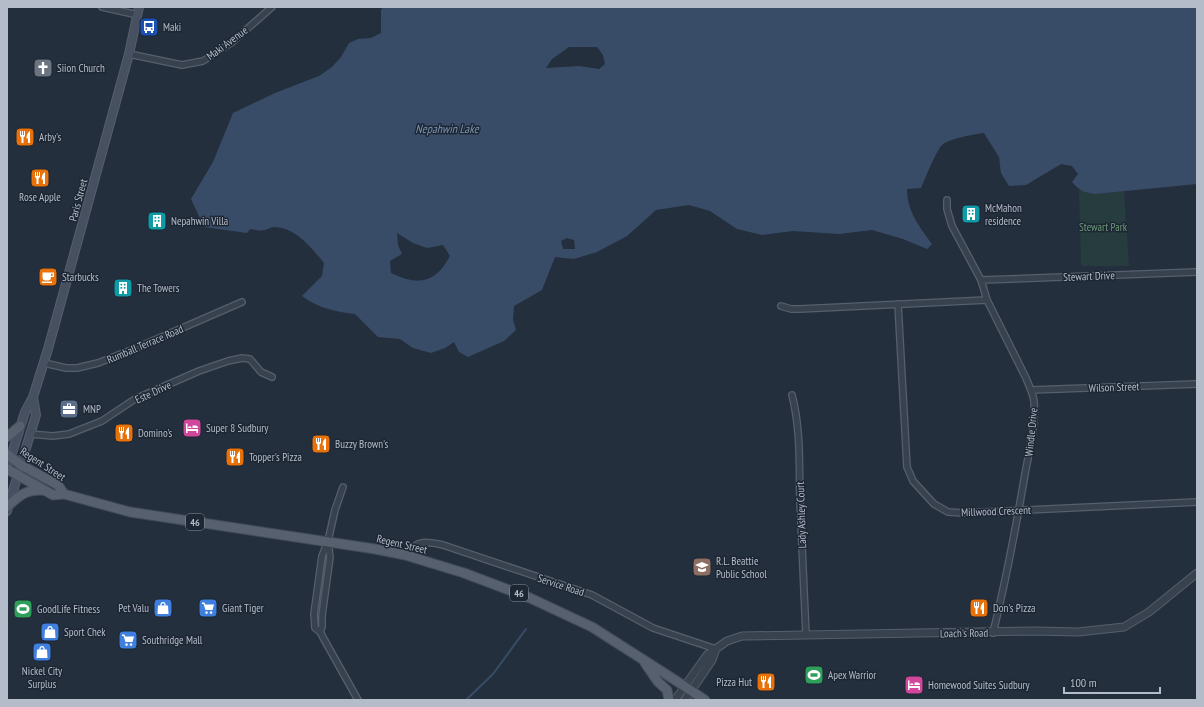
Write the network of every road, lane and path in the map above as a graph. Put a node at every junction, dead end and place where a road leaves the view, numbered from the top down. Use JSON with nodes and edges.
{"nodes":[{"id":1,"x":102,"y":7,"type":"edge"},
{"id":2,"x":272,"y":7,"type":"edge"},
{"id":3,"x":138,"y":11,"type":"edge"},
{"id":4,"x":129,"y":54,"type":"junction"},
{"id":5,"x":947,"y":200,"type":"dead end"},
{"id":6,"x":1197,"y":272,"type":"edge"},
{"id":7,"x":981,"y":280,"type":"junction"},
{"id":8,"x":986,"y":300,"type":"junction"},
{"id":9,"x":242,"y":302,"type":"dead end"},
{"id":10,"x":898,"y":304,"type":"junction"},
{"id":11,"x":780,"y":306,"type":"dead end"},
{"id":12,"x":44,"y":363,"type":"junction"},
{"id":13,"x":272,"y":377,"type":"dead end"},
{"id":14,"x":1197,"y":384,"type":"edge"},
{"id":15,"x":1031,"y":390,"type":"junction"},
{"id":16,"x":792,"y":395,"type":"dead end"},
{"id":17,"x":33,"y":397,"type":"junction"},
{"id":18,"x":20,"y":426,"type":"junction"},
{"id":19,"x":30,"y":434,"type":"junction"},
{"id":20,"x":7,"y":437,"type":"edge"},
{"id":21,"x":9,"y":456,"type":"edge"},
{"id":22,"x":21,"y":465,"type":"junction"},
{"id":23,"x":7,"y":469,"type":"edge"},
{"id":24,"x":18,"y":476,"type":"junction"},
{"id":25,"x":343,"y":487,"type":"dead end"},
{"id":26,"x":43,"y":490,"type":"junction"},
{"id":27,"x":64,"y":494,"type":"junction"},
{"id":28,"x":1197,"y":502,"type":"edge"},
{"id":29,"x":8,"y":509,"type":"edge"},
{"id":30,"x":1019,"y":510,"type":"junction"},
{"id":31,"x":328,"y":541,"type":"junction"},
{"id":32,"x":405,"y":556,"type":"junction"},
{"id":33,"x":1197,"y":573,"type":"edge"},
{"id":34,"x":993,"y":632,"type":"junction"},
{"id":35,"x":806,"y":635,"type":"junction"},
{"id":36,"x":716,"y":649,"type":"junction"},
{"id":37,"x":642,"y":659,"type":"junction"},
{"id":38,"x":688,"y":688,"type":"junction"},
{"id":39,"x":358,"y":700,"type":"edge"},
{"id":40,"x":669,"y":700,"type":"edge"},
{"id":41,"x":676,"y":700,"type":"edge"},
{"id":42,"x":684,"y":700,"type":"edge"},
{"id":43,"x":705,"y":700,"type":"edge"}],
"edges":[{"from":1,"to":3,"type":"street"},
{"from":2,"to":4,"type":"street","name":"Maki Avenue"},
{"from":3,"to":4,"type":"main road","name":"Paris Street"},
{"from":4,"to":12,"type":"main road","name":"Paris Street"},
{"from":5,"to":7,"type":"street","name":"Windle Drive"},
{"from":6,"to":7,"type":"street","name":"Stewart Drive"},
{"from":7,"to":8,"type":"street","name":"Windle Drive"},
{"from":8,"to":10,"type":"street"},
{"from":8,"to":15,"type":"street","name":"Windle Drive"},
{"from":9,"to":12,"type":"street","name":"Rumball Terrace Road"},
{"from":10,"to":11,"type":"street"},
{"from":10,"to":30,"type":"street","name":"Millwood Crescent"},
{"from":12,"to":17,"type":"main road","name":"Paris Street"},
{"from":13,"to":19,"type":"street","name":"Este Drive"},
{"from":14,"to":15,"type":"street","name":"Wilson Street"},
{"from":15,"to":30,"type":"street","name":"Windle Drive"},
{"from":16,"to":35,"type":"street","name":"Lady Ashley Court"},
{"from":17,"to":18,"type":"main road","name":"Paris Street"},
{"from":17,"to":19,"type":"main road","name":"Paris Street"},
{"from":18,"to":20,"type":"main road"},
{"from":18,"to":21,"type":"main road","name":"Paris Street"},
{"from":19,"to":22,"type":"main road","name":"Paris Street"},
{"from":21,"to":22,"type":"main road","name":"Regent Street","number":"46"},
{"from":21,"to":23,"type":"main road","name":"Paris Street"},
{"from":22,"to":24,"type":"main road","name":"Paris Street"},
{"from":22,"to":27,"type":"main road","name":"Regent Street","number":"46"},
{"from":23,"to":24,"type":"main road","name":"Regent Street","number":"46"},
{"from":24,"to":26,"type":"main road","name":"Regent Street","number":"46"},
{"from":24,"to":29,"type":"main road","name":"Paris Street"},
{"from":25,"to":31,"type":"street"},
{"from":26,"to":27,"type":"main road","name":"Regent Street","number":"46"},
{"from":26,"to":29,"type":"main road"},
{"from":27,"to":31,"type":"main road","name":"Regent Street","number":"46"},
{"from":28,"to":30,"type":"street","name":"Millwood Crescent"},
{"from":30,"to":34,"type":"street","name":"Windle Drive"},
{"from":31,"to":32,"type":"main road","name":"Regent Street","number":"46"},
{"from":31,"to":39,"type":"street"},
{"from":32,"to":36,"type":"street","name":"Service Road"},
{"from":32,"to":37,"type":"main road","name":"Regent Street","number":"46"},
{"from":33,"to":34,"type":"street","name":"Loach's Road"},
{"from":34,"to":35,"type":"street","name":"Loach's Road"},
{"from":35,"to":36,"type":"street","name":"Loach's Road"},
{"from":36,"to":38,"type":"street"},
{"from":37,"to":38,"type":"main road","name":"Regent Street","number":"46"},
{"from":37,"to":40,"type":"main road"},
{"from":38,"to":41,"type":"street"},
{"from":38,"to":42,"type":"street"},
{"from":38,"to":43,"type":"main road","name":"Regent Street","number":"46"}]}
